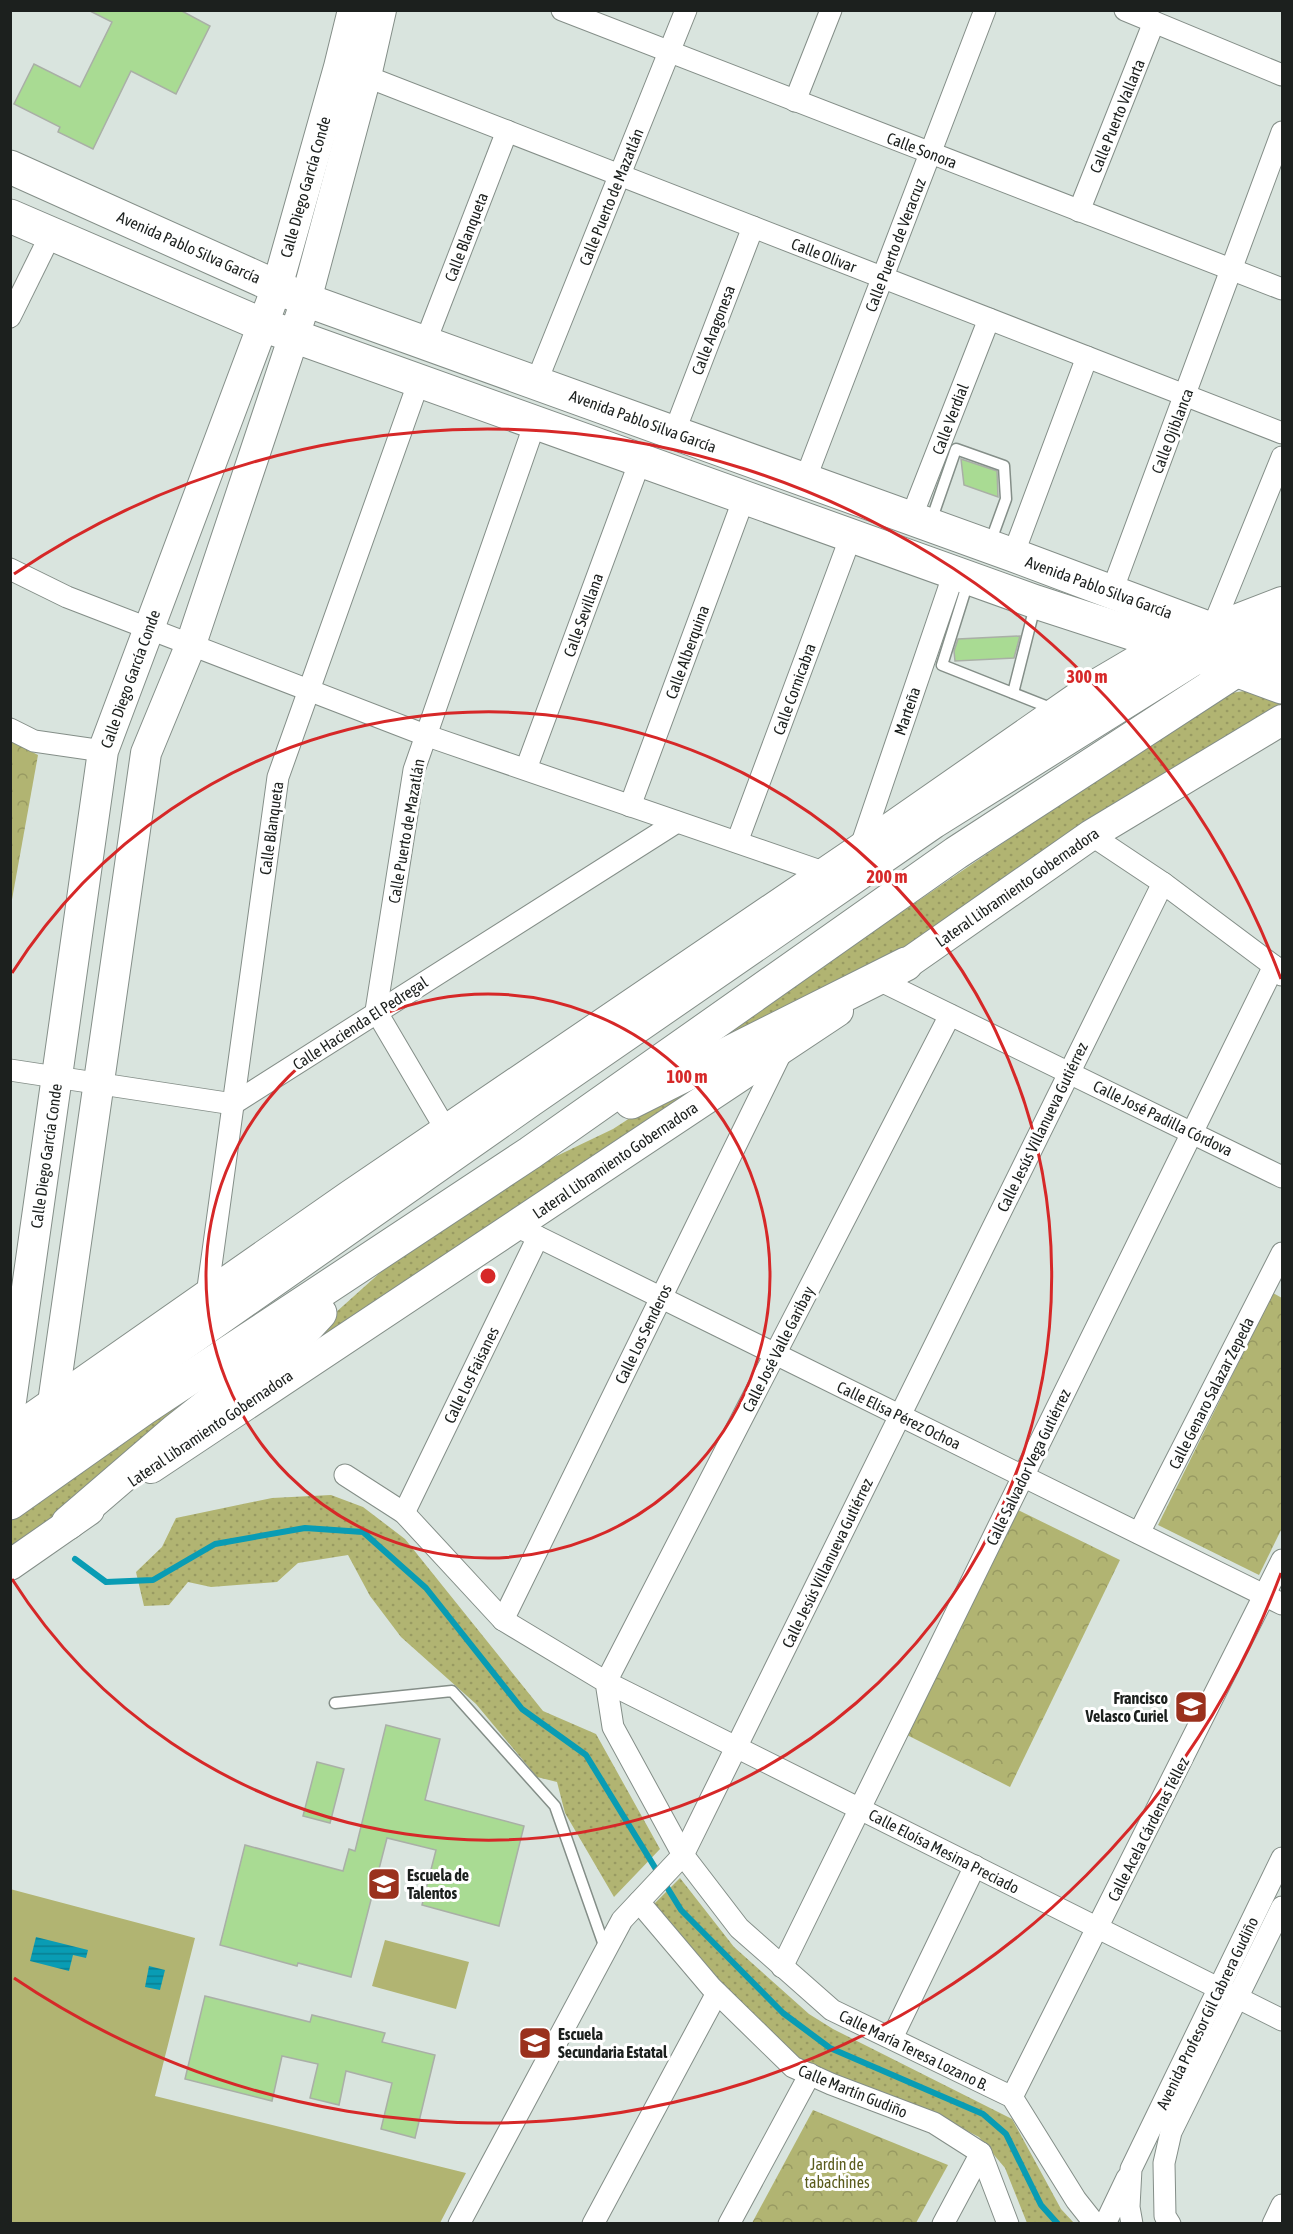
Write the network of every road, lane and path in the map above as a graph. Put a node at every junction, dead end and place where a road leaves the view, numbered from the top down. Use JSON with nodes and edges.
{"nodes":[{"id":1,"x":353,"y":10,"type":"edge"},
{"id":2,"x":381,"y":10,"type":"edge"},
{"id":3,"x":562,"y":10,"type":"edge"},
{"id":4,"x":686,"y":10,"type":"edge"},
{"id":5,"x":831,"y":10,"type":"edge"},
{"id":6,"x":985,"y":10,"type":"edge"},
{"id":7,"x":1125,"y":10,"type":"edge"},
{"id":8,"x":1154,"y":22,"type":"junction"},
{"id":9,"x":669,"y":52,"type":"junction"},
{"id":10,"x":352,"y":71,"type":"junction"},
{"id":11,"x":1282,"y":75,"type":"edge"},
{"id":12,"x":795,"y":101,"type":"junction"},
{"id":13,"x":507,"y":131,"type":"junction"},
{"id":14,"x":1282,"y":132,"type":"edge"},
{"id":15,"x":930,"y":153,"type":"junction"},
{"id":16,"x":10,"y":167,"type":"edge"},
{"id":17,"x":620,"y":175,"type":"junction"},
{"id":18,"x":1079,"y":211,"type":"junction"},
{"id":19,"x":10,"y":216,"type":"edge"},
{"id":20,"x":753,"y":227,"type":"junction"},
{"id":21,"x":51,"y":234,"type":"junction"},
{"id":22,"x":1232,"y":270,"type":"junction"},
{"id":23,"x":883,"y":278,"type":"junction"},
{"id":24,"x":1282,"y":289,"type":"edge"},
{"id":25,"x":291,"y":293,"type":"junction"},
{"id":26,"x":10,"y":317,"type":"edge"},
{"id":27,"x":989,"y":319,"type":"junction"},
{"id":28,"x":262,"y":325,"type":"junction"},
{"id":29,"x":293,"y":336,"type":"junction"},
{"id":30,"x":425,"y":343,"type":"junction"},
{"id":31,"x":1087,"y":357,"type":"junction"},
{"id":32,"x":419,"y":381,"type":"junction"},
{"id":33,"x":536,"y":383,"type":"junction"},
{"id":34,"x":1186,"y":395,"type":"junction"},
{"id":35,"x":535,"y":423,"type":"junction"},
{"id":36,"x":674,"y":433,"type":"junction"},
{"id":37,"x":1282,"y":433,"type":"edge"},
{"id":38,"x":1282,"y":457,"type":"edge"},
{"id":39,"x":640,"y":461,"type":"junction"},
{"id":40,"x":805,"y":480,"type":"junction"},
{"id":41,"x":744,"y":498,"type":"junction"},
{"id":42,"x":921,"y":522,"type":"junction"},
{"id":43,"x":851,"y":536,"type":"junction"},
{"id":44,"x":1001,"y":550,"type":"junction"},
{"id":45,"x":10,"y":569,"type":"edge"},
{"id":46,"x":962,"y":576,"type":"junction"},
{"id":47,"x":1112,"y":591,"type":"junction"},
{"id":48,"x":1036,"y":602,"type":"junction"},
{"id":49,"x":1282,"y":602,"type":"edge"},
{"id":50,"x":149,"y":628,"type":"junction"},
{"id":51,"x":1282,"y":628,"type":"edge"},
{"id":52,"x":191,"y":644,"type":"junction"},
{"id":53,"x":1165,"y":644,"type":"junction"},
{"id":54,"x":1222,"y":649,"type":"junction"},
{"id":55,"x":1282,"y":656,"type":"edge"},
{"id":56,"x":1282,"y":687,"type":"edge"},
{"id":57,"x":309,"y":690,"type":"junction"},
{"id":58,"x":1013,"y":693,"type":"junction"},
{"id":59,"x":1059,"y":711,"type":"junction"},
{"id":60,"x":1282,"y":720,"type":"edge"},
{"id":61,"x":10,"y":729,"type":"edge"},
{"id":62,"x":425,"y":735,"type":"junction"},
{"id":63,"x":103,"y":751,"type":"junction"},
{"id":64,"x":526,"y":769,"type":"junction"},
{"id":65,"x":630,"y":806,"type":"junction"},
{"id":66,"x":677,"y":822,"type":"junction"},
{"id":67,"x":1091,"y":835,"type":"junction"},
{"id":68,"x":737,"y":842,"type":"junction"},
{"id":69,"x":860,"y":849,"type":"junction"},
{"id":70,"x":825,"y":873,"type":"junction"},
{"id":71,"x":1163,"y":883,"type":"junction"},
{"id":72,"x":1278,"y":971,"type":"edge"},
{"id":73,"x":893,"y":973,"type":"junction"},
{"id":74,"x":376,"y":1011,"type":"junction"},
{"id":75,"x":950,"y":1015,"type":"junction"},
{"id":76,"x":783,"y":1048,"type":"junction"},
{"id":77,"x":10,"y":1070,"type":"edge"},
{"id":78,"x":1069,"y":1073,"type":"junction"},
{"id":79,"x":57,"y":1078,"type":"junction"},
{"id":80,"x":99,"y":1083,"type":"junction"},
{"id":81,"x":233,"y":1104,"type":"junction"},
{"id":82,"x":1192,"y":1133,"type":"junction"},
{"id":83,"x":453,"y":1140,"type":"junction"},
{"id":84,"x":530,"y":1153,"type":"junction"},
{"id":85,"x":1282,"y":1176,"type":"edge"},
{"id":86,"x":527,"y":1231,"type":"junction"},
{"id":87,"x":380,"y":1251,"type":"junction"},
{"id":88,"x":1282,"y":1253,"type":"edge"},
{"id":89,"x":207,"y":1295,"type":"junction"},
{"id":90,"x":661,"y":1297,"type":"junction"},
{"id":91,"x":776,"y":1354,"type":"junction"},
{"id":92,"x":53,"y":1403,"type":"junction"},
{"id":93,"x":10,"y":1408,"type":"edge"},
{"id":94,"x":900,"y":1415,"type":"junction"},
{"id":95,"x":10,"y":1432,"type":"edge"},
{"id":96,"x":10,"y":1465,"type":"edge"},
{"id":97,"x":345,"y":1475,"type":"dead end"},
{"id":98,"x":1023,"y":1476,"type":"junction"},
{"id":99,"x":10,"y":1503,"type":"edge"},
{"id":100,"x":404,"y":1513,"type":"junction"},
{"id":101,"x":68,"y":1523,"type":"junction"},
{"id":102,"x":1139,"y":1533,"type":"junction"},
{"id":103,"x":1282,"y":1560,"type":"edge"},
{"id":104,"x":10,"y":1565,"type":"edge"},
{"id":105,"x":1274,"y":1599,"type":"edge"},
{"id":106,"x":503,"y":1620,"type":"junction"},
{"id":107,"x":606,"y":1682,"type":"junction"},
{"id":108,"x":335,"y":1703,"type":"dead end"},
{"id":109,"x":736,"y":1747,"type":"junction"},
{"id":110,"x":860,"y":1809,"type":"junction"},
{"id":111,"x":1282,"y":1858,"type":"edge"},
{"id":112,"x":677,"y":1861,"type":"junction"},
{"id":113,"x":975,"y":1866,"type":"junction"},
{"id":114,"x":639,"y":1902,"type":"junction"},
{"id":115,"x":1282,"y":1907,"type":"edge"},
{"id":116,"x":1098,"y":1928,"type":"junction"},
{"id":117,"x":606,"y":1951,"type":"junction"},
{"id":118,"x":782,"y":1967,"type":"junction"},
{"id":119,"x":717,"y":1993,"type":"junction"},
{"id":120,"x":1228,"y":1993,"type":"junction"},
{"id":121,"x":1282,"y":2020,"type":"edge"},
{"id":122,"x":892,"y":2038,"type":"junction"},
{"id":123,"x":810,"y":2074,"type":"junction"},
{"id":124,"x":1012,"y":2097,"type":"junction"},
{"id":125,"x":981,"y":2152,"type":"junction"},
{"id":126,"x":1131,"y":2169,"type":"junction"},
{"id":127,"x":1282,"y":2205,"type":"edge"},
{"id":128,"x":459,"y":2223,"type":"edge"},
{"id":129,"x":593,"y":2223,"type":"edge"},
{"id":130,"x":729,"y":2223,"type":"edge"},
{"id":131,"x":943,"y":2223,"type":"edge"},
{"id":132,"x":1008,"y":2223,"type":"edge"},
{"id":133,"x":1095,"y":2223,"type":"edge"},
{"id":134,"x":1105,"y":2223,"type":"edge"},
{"id":135,"x":1132,"y":2223,"type":"edge"},
{"id":136,"x":1170,"y":2223,"type":"edge"},
{"id":137,"x":1274,"y":2223,"type":"edge"}],
"edges":[{"from":1,"to":10,"type":"street","name":"Calle Diego García Conde"},
{"from":2,"to":10,"type":"street","name":"Calle Diego García Conde"},
{"from":3,"to":9,"type":"street","name":"Calle Sonora"},
{"from":4,"to":9,"type":"street","name":"Calle Puerto de Mazatlán"},
{"from":5,"to":12,"type":"street"},
{"from":6,"to":15,"type":"street","name":"Calle Puerto de Veracruz"},
{"from":7,"to":8,"type":"street"},
{"from":8,"to":11,"type":"street"},
{"from":8,"to":18,"type":"street","name":"Calle Puerto Vallarta"},
{"from":9,"to":12,"type":"street","name":"Calle Sonora"},
{"from":9,"to":17,"type":"street","name":"Calle Puerto de Mazatlán"},
{"from":10,"to":13,"type":"street","name":"Calle Olivar"},
{"from":10,"to":25,"type":"street","name":"Calle Diego García Conde"},
{"from":12,"to":15,"type":"street","name":"Calle Sonora"},
{"from":13,"to":17,"type":"street","name":"Calle Olivar"},
{"from":13,"to":30,"type":"street","name":"Calle Blanqueta"},
{"from":14,"to":22,"type":"street","name":"Calle Ojiblanca"},
{"from":15,"to":18,"type":"street","name":"Calle Sonora"},
{"from":15,"to":23,"type":"street","name":"Calle Puerto de Veracruz"},
{"from":16,"to":25,"type":"main road","name":"Avenida Pablo Silva García"},
{"from":17,"to":20,"type":"street","name":"Calle Olivar"},
{"from":17,"to":33,"type":"street","name":"Calle Puerto de Mazatlán"},
{"from":18,"to":22,"type":"street","name":"Calle Sonora"},
{"from":19,"to":21,"type":"main road","name":"Avenida Pablo Silva García"},
{"from":20,"to":23,"type":"street","name":"Calle Olivar"},
{"from":20,"to":36,"type":"street","name":"Calle Aragonesa"},
{"from":21,"to":26,"type":"street"},
{"from":21,"to":28,"type":"main road","name":"Avenida Pablo Silva García"},
{"from":22,"to":24,"type":"street","name":"Calle Sonora"},
{"from":22,"to":34,"type":"street","name":"Calle Ojiblanca"},
{"from":23,"to":27,"type":"street","name":"Calle Olivar"},
{"from":23,"to":40,"type":"street","name":"Calle Puerto de Veracruz"},
{"from":25,"to":28,"type":"street","name":"Calle Diego García Conde"},
{"from":25,"to":29,"type":"street","name":"Calle Diego García Conde"},
{"from":25,"to":30,"type":"main road","name":"Avenida Pablo Silva García"},
{"from":27,"to":31,"type":"street","name":"Calle Olivar"},
{"from":27,"to":42,"type":"street","name":"Calle Verdial"},
{"from":28,"to":29,"type":"main road","name":"Avenida Pablo Silva García"},
{"from":28,"to":50,"type":"street","name":"Calle Diego García Conde"},
{"from":29,"to":32,"type":"main road","name":"Avenida Pablo Silva García"},
{"from":29,"to":52,"type":"street","name":"Calle Diego García Conde"},
{"from":30,"to":33,"type":"main road","name":"Avenida Pablo Silva García"},
{"from":31,"to":34,"type":"street","name":"Calle Olivar"},
{"from":31,"to":44,"type":"street"},
{"from":32,"to":35,"type":"main road","name":"Avenida Pablo Silva García"},
{"from":32,"to":57,"type":"street","name":"Calle Blanqueta"},
{"from":33,"to":36,"type":"main road","name":"Avenida Pablo Silva García"},
{"from":34,"to":37,"type":"street","name":"Calle Olivar"},
{"from":34,"to":47,"type":"street","name":"Calle Ojiblanca"},
{"from":35,"to":39,"type":"main road","name":"Avenida Pablo Silva García"},
{"from":35,"to":62,"type":"street","name":"Calle Puerto de Mazatlán"},
{"from":36,"to":40,"type":"main road","name":"Avenida Pablo Silva García"},
{"from":38,"to":54,"type":"street"},
{"from":39,"to":41,"type":"main road","name":"Avenida Pablo Silva García"},
{"from":39,"to":64,"type":"street","name":"Calle Sevillana"},
{"from":40,"to":42,"type":"main road","name":"Avenida Pablo Silva García"},
{"from":41,"to":43,"type":"main road","name":"Avenida Pablo Silva García"},
{"from":41,"to":65,"type":"street","name":"Calle Alberquina"},
{"from":42,"to":44,"type":"main road","name":"Avenida Pablo Silva García"},
{"from":42,"to":44,"type":"lane"},
{"from":43,"to":46,"type":"main road","name":"Avenida Pablo Silva García"},
{"from":43,"to":68,"type":"street","name":"Calle Cornicabra"},
{"from":44,"to":47,"type":"main road","name":"Avenida Pablo Silva García"},
{"from":45,"to":50,"type":"street"},
{"from":46,"to":48,"type":"main road","name":"Avenida Pablo Silva García"},
{"from":46,"to":58,"type":"lane"},
{"from":46,"to":69,"type":"street","name":"Marteña"},
{"from":47,"to":54,"type":"main road","name":"Avenida Pablo Silva García"},
{"from":48,"to":53,"type":"main road","name":"Avenida Pablo Silva García"},
{"from":48,"to":58,"type":"lane"},
{"from":49,"to":54,"type":"street"},
{"from":50,"to":52,"type":"street"},
{"from":50,"to":63,"type":"street","name":"Calle Diego García Conde"},
{"from":51,"to":54,"type":"main road"},
{"from":52,"to":57,"type":"street"},
{"from":52,"to":80,"type":"street","name":"Calle Diego García Conde"},
{"from":53,"to":54,"type":"main road","name":"Avenida Pablo Silva García"},
{"from":53,"to":59,"type":"street"},
{"from":54,"to":55,"type":"main road","name":"Avenida Pablo Silva García"},
{"from":54,"to":56,"type":"main road","name":"Avenida Pablo Silva García"},
{"from":54,"to":83,"type":"main road"},
{"from":54,"to":84,"type":"main road"},
{"from":57,"to":62,"type":"street"},
{"from":57,"to":81,"type":"street","name":"Calle Blanqueta"},
{"from":58,"to":59,"type":"lane"},
{"from":59,"to":69,"type":"street"},
{"from":60,"to":67,"type":"street","name":"Lateral Libramiento Gobernadora"},
{"from":61,"to":63,"type":"street"},
{"from":62,"to":64,"type":"street"},
{"from":62,"to":74,"type":"street","name":"Calle Puerto de Mazatlán"},
{"from":63,"to":79,"type":"street","name":"Calle Diego García Conde"},
{"from":64,"to":65,"type":"street"},
{"from":65,"to":66,"type":"street"},
{"from":66,"to":68,"type":"street"},
{"from":66,"to":74,"type":"street","name":"Calle Hacienda El Pedregal"},
{"from":67,"to":71,"type":"street"},
{"from":67,"to":73,"type":"street","name":"Lateral Libramiento Gobernadora"},
{"from":68,"to":70,"type":"street"},
{"from":69,"to":70,"type":"street"},
{"from":70,"to":83,"type":"street"},
{"from":71,"to":72,"type":"street"},
{"from":71,"to":78,"type":"street","name":"Calle Jesús Villanueva Gutiérrez"},
{"from":72,"to":82,"type":"street","name":"Calle Salvador Vega Gutiérrez"},
{"from":73,"to":75,"type":"street","name":"Calle José Padilla Córdova"},
{"from":73,"to":76,"type":"street","name":"Lateral Libramiento Gobernadora"},
{"from":73,"to":84,"type":"main road"},
{"from":74,"to":81,"type":"street","name":"Calle Hacienda El Pedregal"},
{"from":74,"to":83,"type":"street"},
{"from":75,"to":78,"type":"street","name":"Calle José Padilla Córdova"},
{"from":75,"to":91,"type":"street","name":"Calle José Valle Garibay"},
{"from":76,"to":86,"type":"street","name":"Lateral Libramiento Gobernadora"},
{"from":76,"to":90,"type":"street","name":"Calle Los Senderos"},
{"from":77,"to":79,"type":"street"},
{"from":78,"to":82,"type":"street","name":"Calle José Padilla Córdova"},
{"from":78,"to":94,"type":"street","name":"Calle Jesús Villanueva Gutiérrez"},
{"from":79,"to":80,"type":"street"},
{"from":79,"to":93,"type":"street","name":"Calle Diego García Conde"},
{"from":80,"to":81,"type":"street"},
{"from":80,"to":92,"type":"street","name":"Calle Diego García Conde"},
{"from":81,"to":89,"type":"street","name":"Calle Blanqueta"},
{"from":82,"to":85,"type":"street","name":"Calle José Padilla Córdova"},
{"from":82,"to":98,"type":"street","name":"Calle Salvador Vega Gutiérrez"},
{"from":83,"to":89,"type":"street"},
{"from":83,"to":96,"type":"main road"},
{"from":84,"to":87,"type":"main road"},
{"from":86,"to":90,"type":"street","name":"Calle Elisa Pérez Ochoa"},
{"from":86,"to":100,"type":"street","name":"Calle Los Faisanes"},
{"from":86,"to":101,"type":"street","name":"Lateral Libramiento Gobernadora"},
{"from":87,"to":99,"type":"main road"},
{"from":87,"to":101,"type":"main road"},
{"from":88,"to":102,"type":"street","name":"Calle Genaro Salazar Zepeda"},
{"from":89,"to":92,"type":"street"},
{"from":90,"to":91,"type":"street","name":"Calle Elisa Pérez Ochoa"},
{"from":90,"to":106,"type":"street","name":"Calle Los Senderos"},
{"from":91,"to":94,"type":"street","name":"Calle Elisa Pérez Ochoa"},
{"from":91,"to":107,"type":"street","name":"Calle José Valle Garibay"},
{"from":92,"to":95,"type":"street"},
{"from":94,"to":98,"type":"street","name":"Calle Elisa Pérez Ochoa"},
{"from":94,"to":109,"type":"street","name":"Calle Jesús Villanueva Gutiérrez"},
{"from":97,"to":100,"type":"street"},
{"from":98,"to":102,"type":"street","name":"Calle Elisa Pérez Ochoa"},
{"from":98,"to":110,"type":"street","name":"Calle Salvador Vega Gutiérrez"},
{"from":100,"to":106,"type":"street"},
{"from":101,"to":104,"type":"street","name":"Lateral Libramiento Gobernadora"},
{"from":102,"to":105,"type":"street","name":"Calle Elisa Pérez Ochoa"},
{"from":103,"to":105,"type":"street","name":"Calle Acela Cárdenas Téllez"},
{"from":105,"to":116,"type":"street","name":"Calle Acela Cárdenas Téllez"},
{"from":106,"to":107,"type":"street"},
{"from":107,"to":109,"type":"street","name":"Calle Eloísa Mesina Preciado"},
{"from":107,"to":112,"type":"street","name":"Calle María Teresa Lozano B."},
{"from":108,"to":117,"type":"lane"},
{"from":109,"to":110,"type":"street","name":"Calle Eloísa Mesina Preciado"},
{"from":109,"to":112,"type":"street","name":"Calle Jesús Villanueva Gutiérrez"},
{"from":110,"to":113,"type":"street","name":"Calle Eloísa Mesina Preciado"},
{"from":110,"to":118,"type":"street","name":"Calle Salvador Vega Gutiérrez"},
{"from":111,"to":120,"type":"street","name":"Avenida Profesor Gil Cabrera Gudiño"},
{"from":112,"to":114,"type":"street","name":"Calle Jesús Villanueva Gutiérrez"},
{"from":112,"to":118,"type":"street","name":"Calle María Teresa Lozano B."},
{"from":113,"to":116,"type":"street","name":"Calle Eloísa Mesina Preciado"},
{"from":113,"to":122,"type":"street"},
{"from":114,"to":117,"type":"street","name":"Calle Jesús Villanueva Gutiérrez"},
{"from":114,"to":119,"type":"street","name":"Calle Martín Gudiño"},
{"from":115,"to":120,"type":"street","name":"Avenida Profesor Gil Cabrera Gudiño"},
{"from":116,"to":120,"type":"street","name":"Calle Eloísa Mesina Preciado"},
{"from":116,"to":124,"type":"street","name":"Calle Acela Cárdenas Téllez"},
{"from":117,"to":128,"type":"street","name":"Calle Jesús Villanueva Gutiérrez"},
{"from":118,"to":122,"type":"street","name":"Calle María Teresa Lozano B."},
{"from":119,"to":123,"type":"street","name":"Calle Martín Gudiño"},
{"from":119,"to":129,"type":"street"},
{"from":120,"to":121,"type":"street","name":"Calle Eloísa Mesina Preciado"},
{"from":120,"to":126,"type":"street","name":"Avenida Profesor Gil Cabrera Gudiño"},
{"from":120,"to":136,"type":"street","name":"Avenida Profesor Gil Cabrera Gudiño"},
{"from":122,"to":124,"type":"street","name":"Calle María Teresa Lozano B."},
{"from":123,"to":125,"type":"street","name":"Calle Martín Gudiño"},
{"from":123,"to":130,"type":"street"},
{"from":124,"to":133,"type":"street"},
{"from":125,"to":131,"type":"street"},
{"from":125,"to":132,"type":"street"},
{"from":126,"to":134,"type":"street","name":"Avenida Profesor Gil Cabrera Gudiño"},
{"from":126,"to":135,"type":"street","name":"Avenida Profesor Gil Cabrera Gudiño"},
{"from":127,"to":137,"type":"street"}]}
